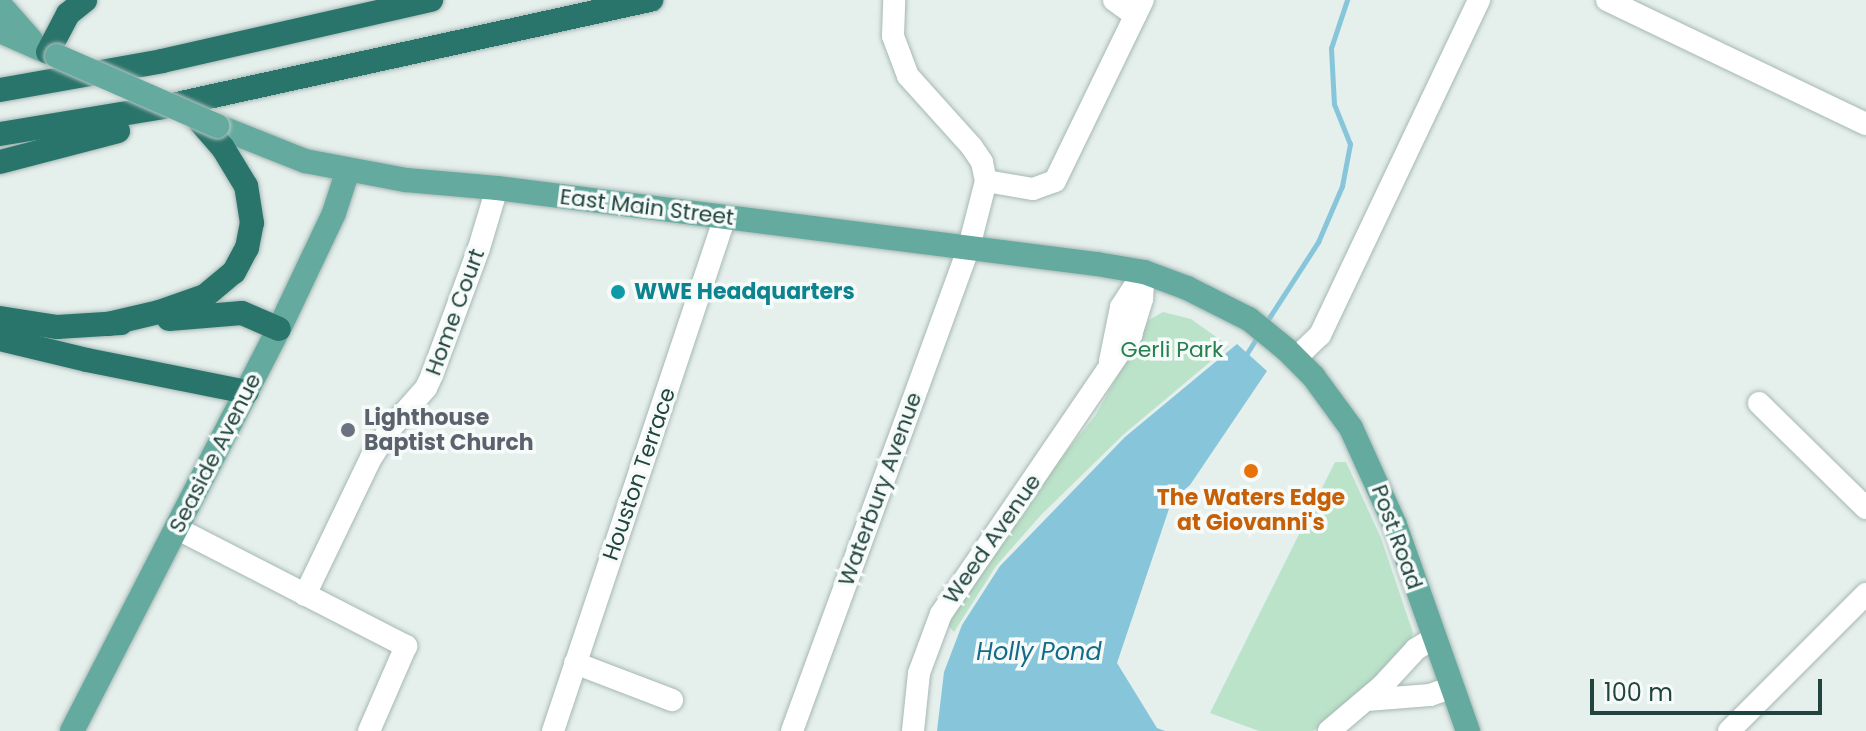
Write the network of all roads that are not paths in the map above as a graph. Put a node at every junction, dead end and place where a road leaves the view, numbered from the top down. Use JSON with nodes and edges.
{"nodes":[{"id":1,"x":85,"y":0,"type":"edge"},
{"id":2,"x":431,"y":0,"type":"edge"},
{"id":3,"x":651,"y":0,"type":"edge"},
{"id":4,"x":894,"y":0,"type":"edge"},
{"id":5,"x":1114,"y":0,"type":"edge"},
{"id":6,"x":1479,"y":0,"type":"edge"},
{"id":7,"x":1607,"y":0,"type":"edge"},
{"id":8,"x":0,"y":5,"type":"edge"},
{"id":9,"x":1139,"y":8,"type":"edge"},
{"id":10,"x":0,"y":31,"type":"edge"},
{"id":11,"x":48,"y":52,"type":"junction"},
{"id":12,"x":414,"y":52,"type":"junction"},
{"id":13,"x":0,"y":90,"type":"edge"},
{"id":14,"x":206,"y":121,"type":"junction"},
{"id":15,"x":1866,"y":124,"type":"edge"},
{"id":16,"x":0,"y":134,"type":"edge"},
{"id":17,"x":0,"y":162,"type":"edge"},
{"id":18,"x":348,"y":170,"type":"junction"},
{"id":19,"x":986,"y":181,"type":"junction"},
{"id":20,"x":497,"y":188,"type":"junction"},
{"id":21,"x":725,"y":217,"type":"junction"},
{"id":22,"x":969,"y":247,"type":"junction"},
{"id":23,"x":1144,"y":272,"type":"junction"},
{"id":24,"x":0,"y":318,"type":"edge"},
{"id":25,"x":108,"y":324,"type":"junction"},
{"id":26,"x":279,"y":329,"type":"junction"},
{"id":27,"x":0,"y":339,"type":"edge"},
{"id":28,"x":1292,"y":354,"type":"junction"},
{"id":29,"x":247,"y":392,"type":"junction"},
{"id":30,"x":1759,"y":403,"type":"dead end"},
{"id":31,"x":1866,"y":508,"type":"edge"},
{"id":32,"x":176,"y":528,"type":"junction"},
{"id":33,"x":1866,"y":594,"type":"edge"},
{"id":34,"x":305,"y":595,"type":"junction"},
{"id":35,"x":1434,"y":638,"type":"junction"},
{"id":36,"x":575,"y":663,"type":"junction"},
{"id":37,"x":1453,"y":687,"type":"junction"},
{"id":38,"x":672,"y":700,"type":"dead end"},
{"id":39,"x":1367,"y":700,"type":"junction"},
{"id":40,"x":72,"y":731,"type":"edge"},
{"id":41,"x":369,"y":731,"type":"edge"},
{"id":42,"x":553,"y":731,"type":"edge"},
{"id":43,"x":792,"y":731,"type":"edge"},
{"id":44,"x":913,"y":731,"type":"edge"},
{"id":45,"x":1329,"y":731,"type":"edge"},
{"id":46,"x":1468,"y":731,"type":"edge"},
{"id":47,"x":1729,"y":731,"type":"edge"}],
"edges":[{"from":1,"to":11,"type":"highway"},
{"from":2,"to":13,"type":"highway"},
{"from":3,"to":12,"type":"highway"},
{"from":4,"to":19,"type":"street"},
{"from":5,"to":9,"type":"street"},
{"from":6,"to":28,"type":"street"},
{"from":7,"to":15,"type":"street"},
{"from":8,"to":11,"type":"main road"},
{"from":9,"to":19,"type":"street"},
{"from":10,"to":11,"type":"main road","name":"East Main Street"},
{"from":11,"to":14,"type":"main road","name":"East Main Street","bridge":true},
{"from":12,"to":16,"type":"highway"},
{"from":12,"to":17,"type":"highway"},
{"from":14,"to":18,"type":"main road","name":"East Main Street"},
{"from":14,"to":25,"type":"highway"},
{"from":18,"to":20,"type":"main road","name":"East Main Street"},
{"from":18,"to":26,"type":"main road","name":"Seaside Avenue"},
{"from":19,"to":22,"type":"street","name":"Waterbury Avenue"},
{"from":20,"to":21,"type":"main road","name":"East Main Street"},
{"from":20,"to":34,"type":"street","name":"Home Court"},
{"from":21,"to":22,"type":"main road","name":"East Main Street"},
{"from":21,"to":36,"type":"street","name":"Houston Terrace"},
{"from":22,"to":23,"type":"main road","name":"East Main Street"},
{"from":22,"to":43,"type":"street","name":"Waterbury Avenue"},
{"from":23,"to":28,"type":"main road","name":"East Main Street"},
{"from":23,"to":44,"type":"street","name":"Weed Avenue"},
{"from":24,"to":25,"type":"highway"},
{"from":25,"to":26,"type":"highway"},
{"from":26,"to":29,"type":"main road","name":"Seaside Avenue"},
{"from":27,"to":29,"type":"highway"},
{"from":28,"to":35,"type":"main road","name":"Post Road"},
{"from":29,"to":32,"type":"main road","name":"Seaside Avenue"},
{"from":30,"to":31,"type":"street"},
{"from":32,"to":34,"type":"street"},
{"from":32,"to":40,"type":"main road","name":"Seaside Avenue"},
{"from":33,"to":47,"type":"street"},
{"from":34,"to":41,"type":"street"},
{"from":35,"to":37,"type":"main road","name":"Post Road"},
{"from":35,"to":39,"type":"street"},
{"from":36,"to":38,"type":"street"},
{"from":36,"to":42,"type":"street","name":"Houston Terrace"},
{"from":37,"to":39,"type":"street"},
{"from":37,"to":46,"type":"main road","name":"Post Road"},
{"from":39,"to":45,"type":"street"}]}
